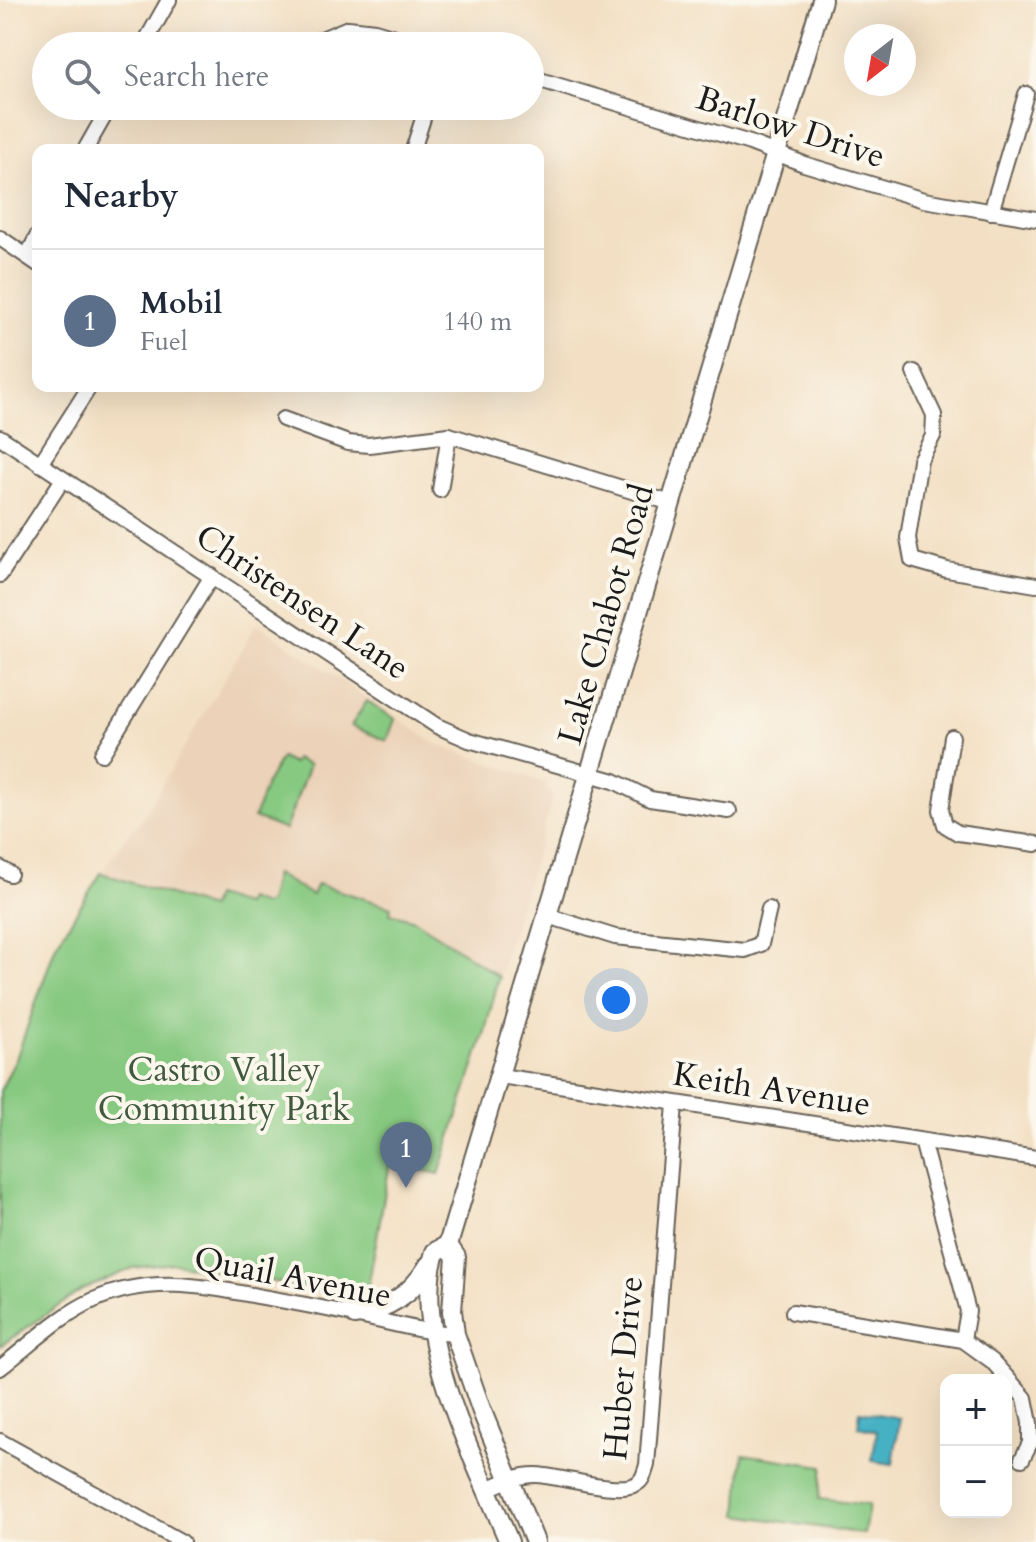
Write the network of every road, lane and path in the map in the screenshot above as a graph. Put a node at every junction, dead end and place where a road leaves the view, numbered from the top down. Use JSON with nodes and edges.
{"nodes":[{"id":1,"x":169,"y":0,"type":"edge"},
{"id":2,"x":822,"y":0,"type":"edge"},
{"id":3,"x":151,"y":32,"type":"edge"},
{"id":4,"x":338,"y":32,"type":"edge"},
{"id":5,"x":378,"y":32,"type":"edge"},
{"id":6,"x":544,"y":81,"type":"edge"},
{"id":7,"x":1026,"y":94,"type":"dead end"},
{"id":8,"x":102,"y":120,"type":"edge"},
{"id":9,"x":423,"y":120,"type":"edge"},
{"id":10,"x":88,"y":144,"type":"edge"},
{"id":11,"x":415,"y":144,"type":"edge"},
{"id":12,"x":776,"y":153,"type":"junction"},
{"id":13,"x":991,"y":212,"type":"junction"},
{"id":14,"x":1036,"y":219,"type":"edge"},
{"id":15,"x":0,"y":238,"type":"edge"},
{"id":16,"x":32,"y":260,"type":"edge"},
{"id":17,"x":914,"y":372,"type":"dead end"},
{"id":18,"x":86,"y":392,"type":"edge"},
{"id":19,"x":283,"y":419,"type":"dead end"},
{"id":20,"x":449,"y":435,"type":"junction"},
{"id":21,"x":0,"y":437,"type":"edge"},
{"id":22,"x":40,"y":464,"type":"junction"},
{"id":23,"x":63,"y":479,"type":"junction"},
{"id":24,"x":440,"y":490,"type":"dead end"},
{"id":25,"x":671,"y":503,"type":"junction"},
{"id":26,"x":0,"y":575,"type":"edge"},
{"id":27,"x":212,"y":576,"type":"junction"},
{"id":28,"x":1036,"y":585,"type":"edge"},
{"id":29,"x":952,"y":737,"type":"dead end"},
{"id":30,"x":102,"y":754,"type":"dead end"},
{"id":31,"x":591,"y":776,"type":"junction"},
{"id":32,"x":729,"y":811,"type":"dead end"},
{"id":33,"x":1036,"y":844,"type":"edge"},
{"id":34,"x":769,"y":909,"type":"dead end"},
{"id":35,"x":548,"y":916,"type":"junction"},
{"id":36,"x":500,"y":1076,"type":"junction"},
{"id":37,"x":675,"y":1104,"type":"junction"},
{"id":38,"x":922,"y":1141,"type":"junction"},
{"id":39,"x":1036,"y":1158,"type":"edge"},
{"id":40,"x":448,"y":1245,"type":"junction"},
{"id":41,"x":432,"y":1260,"type":"junction"},
{"id":42,"x":793,"y":1312,"type":"dead end"},
{"id":43,"x":355,"y":1315,"type":"junction"},
{"id":44,"x":432,"y":1333,"type":"junction"},
{"id":45,"x":455,"y":1334,"type":"junction"},
{"id":46,"x":963,"y":1340,"type":"junction"},
{"id":47,"x":0,"y":1368,"type":"edge"},
{"id":48,"x":0,"y":1441,"type":"edge"},
{"id":49,"x":1022,"y":1459,"type":"dead end"},
{"id":50,"x":509,"y":1480,"type":"junction"},
{"id":51,"x":487,"y":1489,"type":"junction"},
{"id":52,"x":182,"y":1542,"type":"edge"},
{"id":53,"x":509,"y":1542,"type":"edge"},
{"id":54,"x":535,"y":1542,"type":"edge"}],
"edges":[{"from":1,"to":3,"type":"street"},
{"from":2,"to":12,"type":"main road","name":"Lake Chabot Road"},
{"from":4,"to":5,"type":"street"},
{"from":6,"to":12,"type":"street","name":"Barlow Drive"},
{"from":7,"to":13,"type":"street"},
{"from":8,"to":10,"type":"street"},
{"from":9,"to":11,"type":"street"},
{"from":12,"to":13,"type":"street","name":"Barlow Drive"},
{"from":12,"to":25,"type":"main road","name":"Lake Chabot Road"},
{"from":13,"to":14,"type":"street","name":"Barlow Drive"},
{"from":15,"to":16,"type":"street"},
{"from":17,"to":28,"type":"street"},
{"from":18,"to":22,"type":"street"},
{"from":19,"to":20,"type":"street"},
{"from":20,"to":24,"type":"street"},
{"from":20,"to":25,"type":"street"},
{"from":21,"to":22,"type":"street","name":"Christensen Lane"},
{"from":22,"to":23,"type":"street","name":"Christensen Lane"},
{"from":23,"to":26,"type":"street"},
{"from":23,"to":27,"type":"street","name":"Christensen Lane"},
{"from":25,"to":31,"type":"main road","name":"Lake Chabot Road"},
{"from":27,"to":30,"type":"street"},
{"from":27,"to":31,"type":"street","name":"Christensen Lane"},
{"from":29,"to":33,"type":"street"},
{"from":31,"to":32,"type":"street","name":"Christensen Lane"},
{"from":31,"to":35,"type":"main road","name":"Lake Chabot Road"},
{"from":34,"to":35,"type":"street"},
{"from":35,"to":36,"type":"main road","name":"Lake Chabot Road"},
{"from":36,"to":37,"type":"street","name":"Keith Avenue"},
{"from":36,"to":40,"type":"main road","name":"Lake Chabot Road"},
{"from":37,"to":38,"type":"street","name":"Keith Avenue"},
{"from":37,"to":50,"type":"street","name":"Huber Drive"},
{"from":38,"to":39,"type":"street","name":"Keith Avenue"},
{"from":38,"to":46,"type":"street"},
{"from":40,"to":41,"type":"main road","name":"Lake Chabot Road"},
{"from":40,"to":45,"type":"main road","name":"Lake Chabot Road"},
{"from":41,"to":43,"type":"main road","name":"Lake Chabot Road"},
{"from":41,"to":44,"type":"main road"},
{"from":42,"to":46,"type":"street"},
{"from":43,"to":44,"type":"street","name":"Quail Avenue"},
{"from":43,"to":47,"type":"street","name":"Quail Avenue"},
{"from":44,"to":45,"type":"street","name":"Quail Avenue"},
{"from":44,"to":51,"type":"main road"},
{"from":45,"to":50,"type":"main road","name":"Lake Chabot Road"},
{"from":46,"to":49,"type":"street"},
{"from":48,"to":52,"type":"street"},
{"from":50,"to":51,"type":"street","name":"Huber Drive"},
{"from":50,"to":54,"type":"main road","name":"Lake Chabot Road"},
{"from":51,"to":53,"type":"main road"}]}
